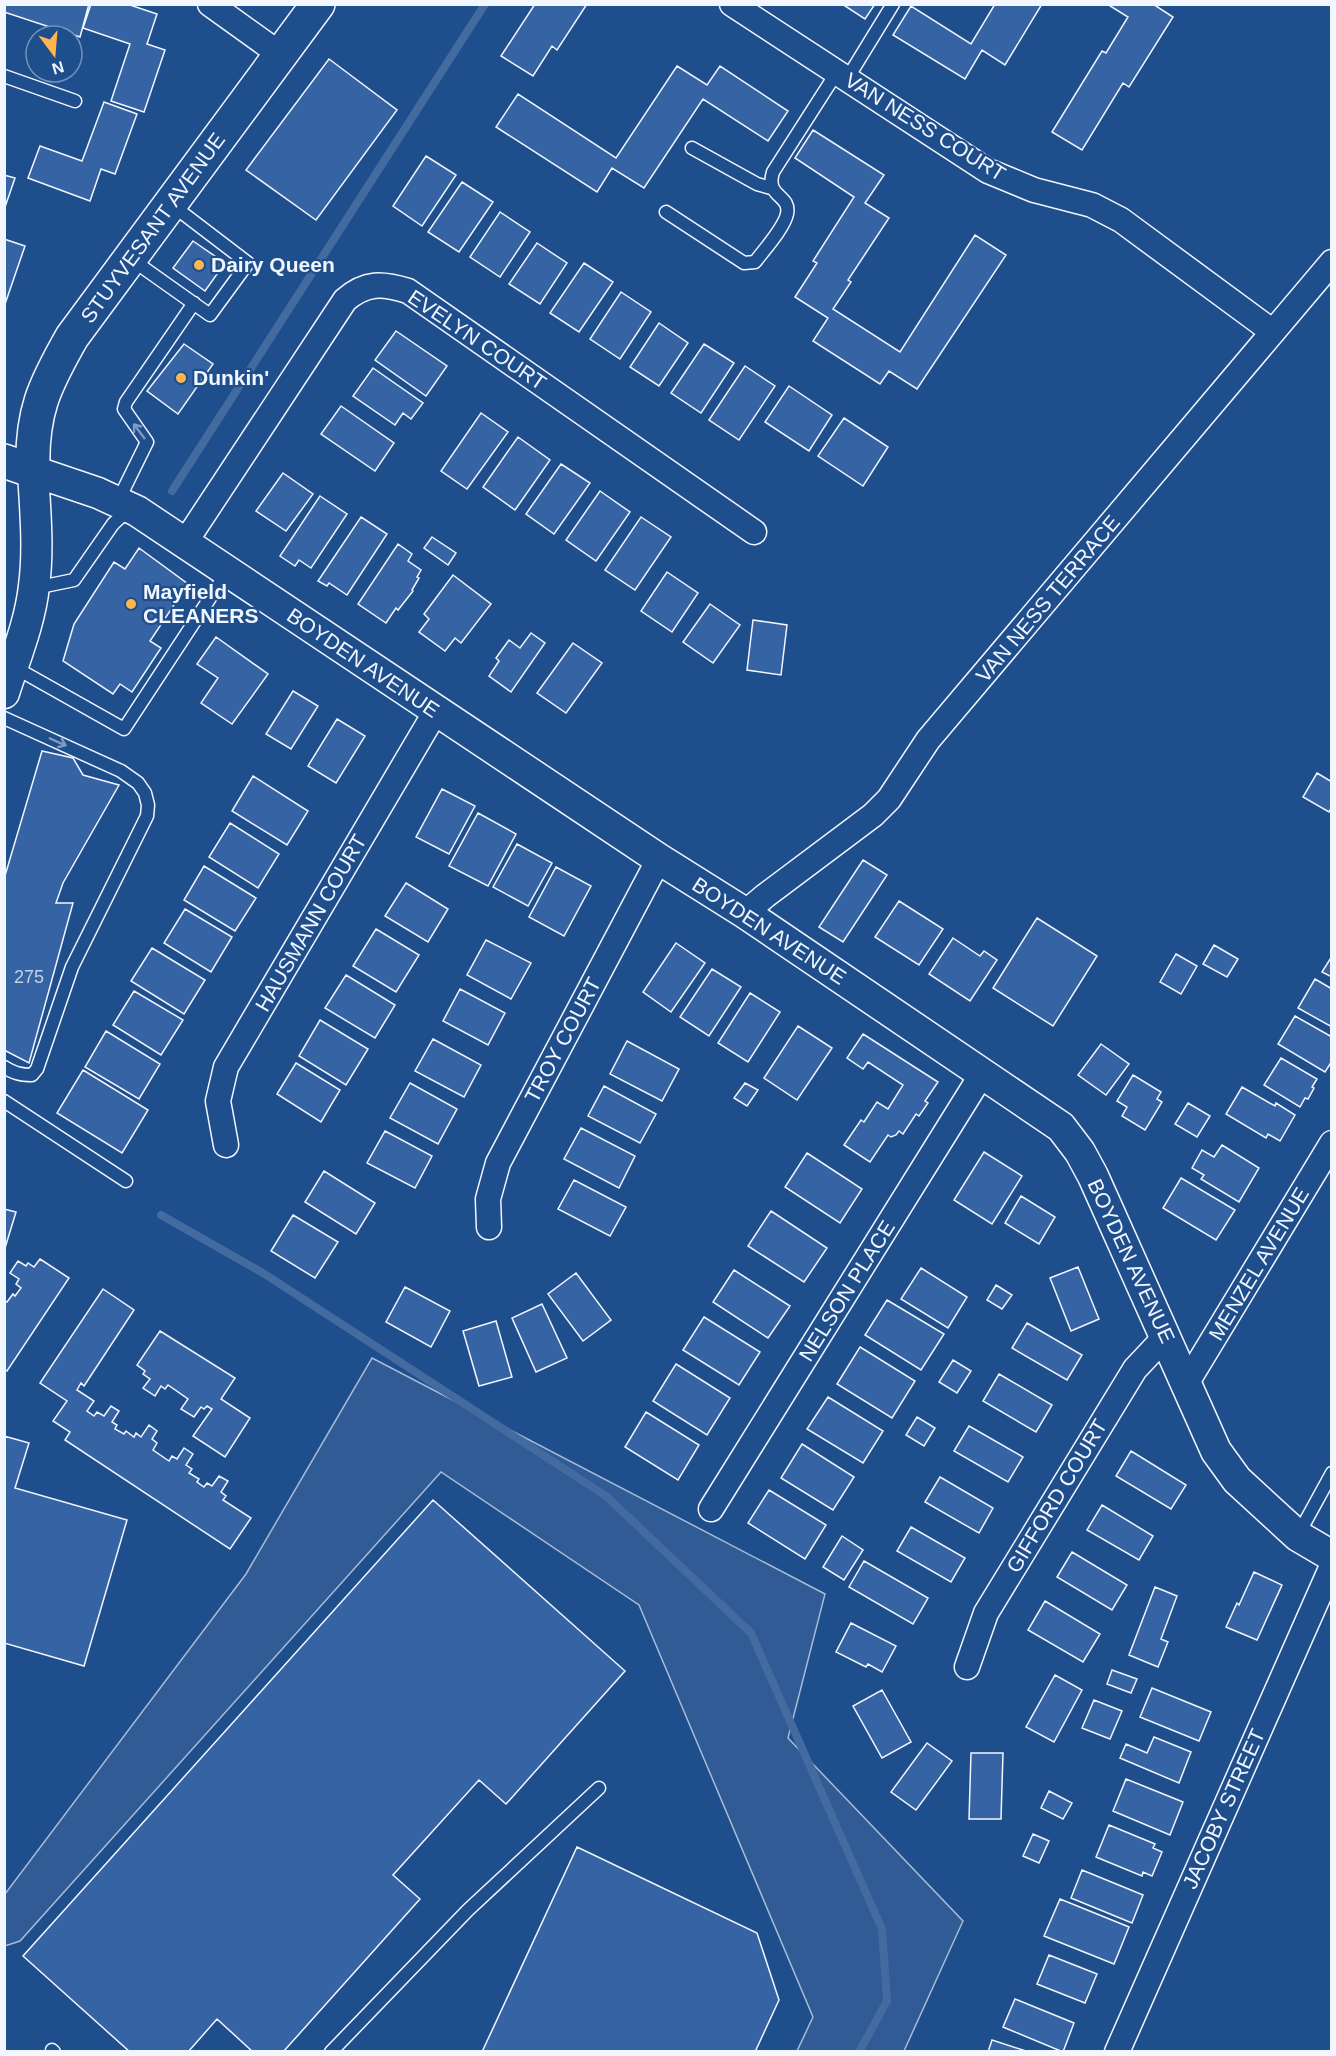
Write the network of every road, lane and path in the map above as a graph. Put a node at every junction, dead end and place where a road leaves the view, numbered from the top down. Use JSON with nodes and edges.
{"nodes":[{"id":1,"x":210,"y":4,"type":"edge"},
{"id":2,"x":318,"y":4,"type":"edge"},
{"id":3,"x":732,"y":4,"type":"edge"},
{"id":4,"x":893,"y":4,"type":"edge"},
{"id":5,"x":281,"y":55,"type":"junction"},
{"id":6,"x":4,"y":76,"type":"edge"},
{"id":7,"x":842,"y":76,"type":"junction"},
{"id":8,"x":75,"y":101,"type":"dead end"},
{"id":9,"x":693,"y":148,"type":"dead end"},
{"id":10,"x":771,"y":188,"type":"junction"},
{"id":11,"x":170,"y":204,"type":"junction"},
{"id":12,"x":666,"y":212,"type":"dead end"},
{"id":13,"x":130,"y":258,"type":"junction"},
{"id":14,"x":1332,"y":262,"type":"edge"},
{"id":15,"x":194,"y":303,"type":"junction"},
{"id":16,"x":1273,"y":332,"type":"junction"},
{"id":17,"x":14,"y":470,"type":"edge"},
{"id":18,"x":124,"y":504,"type":"junction"},
{"id":19,"x":754,"y":532,"type":"dead end"},
{"id":20,"x":184,"y":544,"type":"junction"},
{"id":21,"x":227,"y":572,"type":"junction"},
{"id":22,"x":34,"y":588,"type":"junction"},
{"id":23,"x":9,"y":680,"type":"edge"},
{"id":24,"x":436,"y":711,"type":"junction"},
{"id":25,"x":4,"y":718,"type":"edge"},
{"id":26,"x":659,"y":859,"type":"junction"},
{"id":27,"x":745,"y":913,"type":"junction"},
{"id":28,"x":4,"y":1067,"type":"edge"},
{"id":29,"x":982,"y":1074,"type":"junction"},
{"id":30,"x":4,"y":1101,"type":"edge"},
{"id":31,"x":1332,"y":1143,"type":"edge"},
{"id":32,"x":226,"y":1145,"type":"dead end"},
{"id":33,"x":126,"y":1181,"type":"dead end"},
{"id":34,"x":489,"y":1227,"type":"dead end"},
{"id":35,"x":1166,"y":1336,"type":"junction"},
{"id":36,"x":1186,"y":1384,"type":"junction"},
{"id":37,"x":1332,"y":1473,"type":"edge"},
{"id":38,"x":711,"y":1509,"type":"dead end"},
{"id":39,"x":1298,"y":1536,"type":"junction"},
{"id":40,"x":1332,"y":1556,"type":"edge"},
{"id":41,"x":1332,"y":1566,"type":"edge"},
{"id":42,"x":967,"y":1667,"type":"dead end"},
{"id":43,"x":599,"y":1788,"type":"dead end"},
{"id":44,"x":331,"y":2052,"type":"edge"},
{"id":45,"x":1117,"y":2052,"type":"edge"}],
"edges":[{"from":1,"to":5,"type":"street"},
{"from":2,"to":5,"type":"main road","name":"STUYVESANT AVENUE"},
{"from":3,"to":7,"type":"street","name":"VAN NESS COURT"},
{"from":4,"to":7,"type":"lane"},
{"from":5,"to":11,"type":"main road","name":"STUYVESANT AVENUE"},
{"from":6,"to":8,"type":"lane"},
{"from":7,"to":10,"type":"lane"},
{"from":7,"to":16,"type":"street","name":"VAN NESS COURT"},
{"from":9,"to":10,"type":"lane"},
{"from":10,"to":12,"type":"lane"},
{"from":11,"to":13,"type":"main road","name":"STUYVESANT AVENUE"},
{"from":11,"to":15,"type":"lane"},
{"from":13,"to":15,"type":"lane"},
{"from":13,"to":17,"type":"main road","name":"STUYVESANT AVENUE"},
{"from":14,"to":16,"type":"street","name":"VAN NESS TERRACE"},
{"from":18,"to":15,"type":"lane","one_way":true},
{"from":16,"to":27,"type":"street","name":"VAN NESS TERRACE"},
{"from":17,"to":18,"type":"street","name":"BOYDEN AVENUE"},
{"from":17,"to":22,"type":"street"},
{"from":18,"to":20,"type":"street","name":"BOYDEN AVENUE"},
{"from":18,"to":22,"type":"lane"},
{"from":19,"to":20,"type":"street","name":"EVELYN COURT"},
{"from":20,"to":21,"type":"street","name":"BOYDEN AVENUE"},
{"from":21,"to":23,"type":"lane"},
{"from":21,"to":24,"type":"street","name":"BOYDEN AVENUE"},
{"from":22,"to":23,"type":"street"},
{"from":24,"to":26,"type":"street","name":"BOYDEN AVENUE"},
{"from":24,"to":32,"type":"street","name":"HAUSMANN COURT"},
{"from":25,"to":28,"type":"lane","one_way":true},
{"from":26,"to":27,"type":"street","name":"BOYDEN AVENUE"},
{"from":26,"to":34,"type":"street","name":"TROY COURT"},
{"from":27,"to":29,"type":"street","name":"BOYDEN AVENUE"},
{"from":29,"to":35,"type":"street","name":"BOYDEN AVENUE"},
{"from":29,"to":38,"type":"street","name":"NELSON PLACE"},
{"from":30,"to":33,"type":"lane"},
{"from":31,"to":36,"type":"street","name":"MENZEL AVENUE"},
{"from":35,"to":36,"type":"street","name":"BOYDEN AVENUE"},
{"from":35,"to":42,"type":"street","name":"GIFFORD COURT"},
{"from":36,"to":39,"type":"street","name":"BOYDEN AVENUE"},
{"from":37,"to":39,"type":"lane"},
{"from":39,"to":40,"type":"street","name":"BOYDEN AVENUE"},
{"from":41,"to":45,"type":"street","name":"JACOBY STREET"},
{"from":43,"to":44,"type":"lane"}]}
